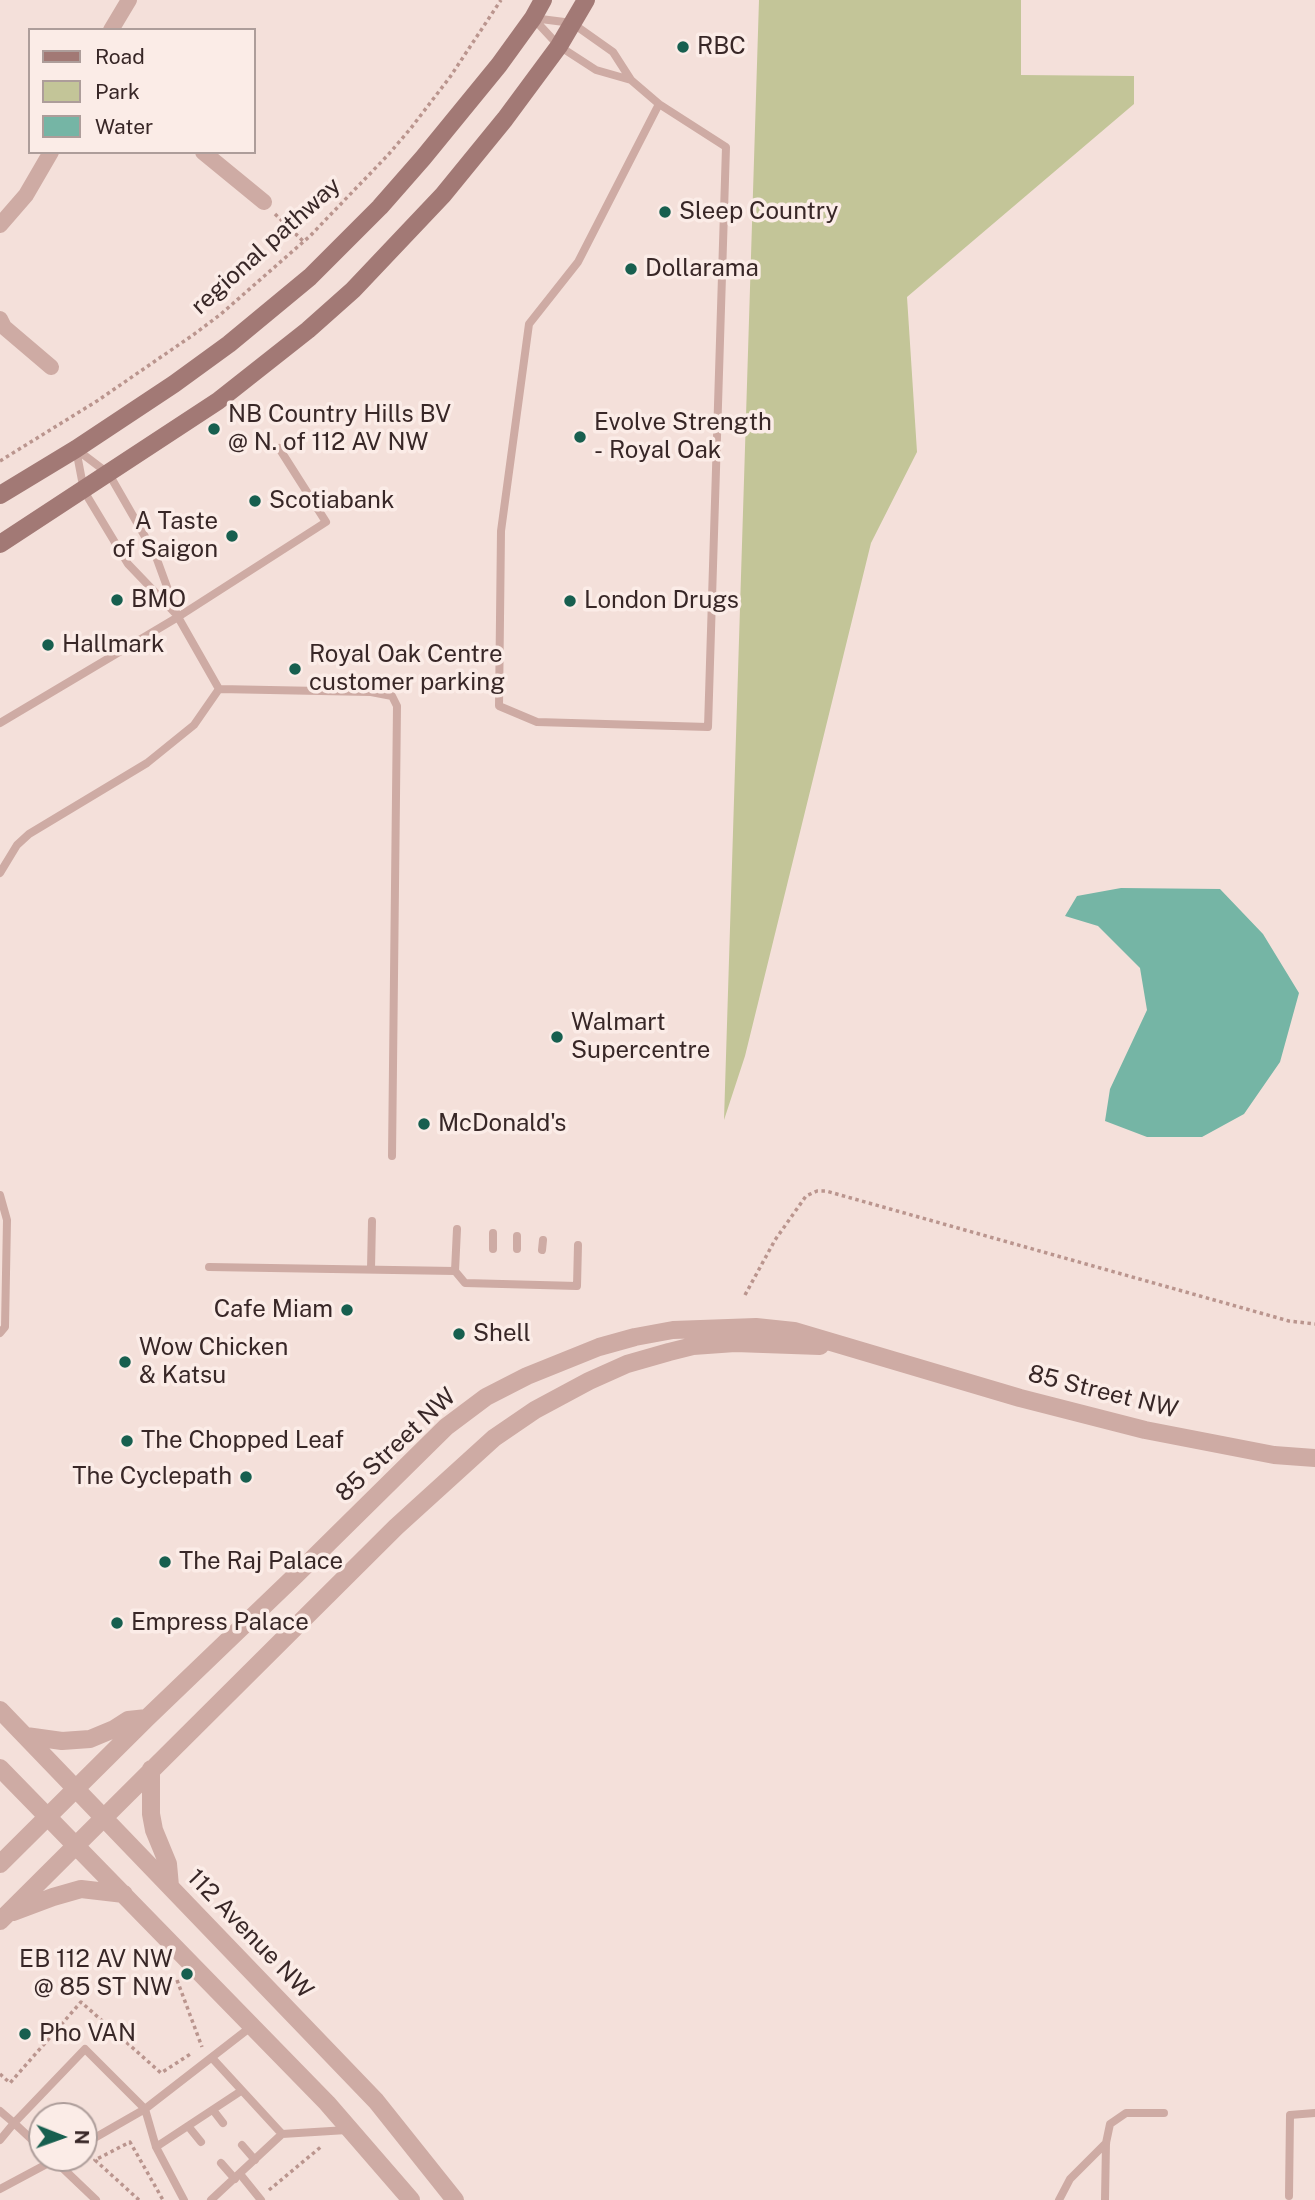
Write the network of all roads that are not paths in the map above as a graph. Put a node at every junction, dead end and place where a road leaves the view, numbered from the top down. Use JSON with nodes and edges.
{"nodes":[{"id":1,"x":129,"y":0,"type":"edge"},
{"id":2,"x":543,"y":0,"type":"edge"},
{"id":3,"x":586,"y":0,"type":"edge"},
{"id":4,"x":533,"y":18,"type":"junction"},
{"id":5,"x":572,"y":23,"type":"junction"},
{"id":6,"x":112,"y":28,"type":"edge"},
{"id":7,"x":559,"y":46,"type":"junction"},
{"id":8,"x":631,"y":80,"type":"junction"},
{"id":9,"x":659,"y":104,"type":"junction"},
{"id":10,"x":50,"y":154,"type":"edge"},
{"id":11,"x":205,"y":154,"type":"edge"},
{"id":12,"x":264,"y":202,"type":"road end"},
{"id":13,"x":0,"y":225,"type":"edge"},
{"id":14,"x":0,"y":318,"type":"edge"},
{"id":15,"x":51,"y":367,"type":"dead end"},
{"id":16,"x":279,"y":448,"type":"dead end"},
{"id":17,"x":76,"y":449,"type":"junction"},
{"id":18,"x":109,"y":474,"type":"junction"},
{"id":19,"x":84,"y":491,"type":"junction"},
{"id":20,"x":0,"y":495,"type":"edge"},
{"id":21,"x":0,"y":544,"type":"edge"},
{"id":22,"x":178,"y":617,"type":"junction"},
{"id":23,"x":219,"y":689,"type":"junction"},
{"id":24,"x":0,"y":723,"type":"edge"},
{"id":25,"x":0,"y":873,"type":"edge"},
{"id":26,"x":392,"y":1156,"type":"dead end"},
{"id":27,"x":0,"y":1195,"type":"edge"},
{"id":28,"x":372,"y":1222,"type":"dead end"},
{"id":29,"x":457,"y":1229,"type":"dead end"},
{"id":30,"x":493,"y":1233,"type":"dead end"},
{"id":31,"x":517,"y":1236,"type":"dead end"},
{"id":32,"x":542,"y":1240,"type":"dead end"},
{"id":33,"x":578,"y":1245,"type":"dead end"},
{"id":34,"x":493,"y":1249,"type":"dead end"},
{"id":35,"x":517,"y":1249,"type":"dead end"},
{"id":36,"x":542,"y":1250,"type":"dead end"},
{"id":37,"x":209,"y":1267,"type":"dead end"},
{"id":38,"x":371,"y":1269,"type":"junction"},
{"id":39,"x":456,"y":1271,"type":"junction"},
{"id":40,"x":0,"y":1333,"type":"edge"},
{"id":41,"x":883,"y":1356,"type":"junction"},
{"id":42,"x":1315,"y":1458,"type":"edge"},
{"id":43,"x":0,"y":1710,"type":"edge"},
{"id":44,"x":147,"y":1718,"type":"junction"},
{"id":45,"x":26,"y":1736,"type":"junction"},
{"id":46,"x":0,"y":1768,"type":"edge"},
{"id":47,"x":151,"y":1769,"type":"junction"},
{"id":48,"x":76,"y":1791,"type":"junction"},
{"id":49,"x":48,"y":1818,"type":"junction"},
{"id":50,"x":104,"y":1819,"type":"junction"},
{"id":51,"x":76,"y":1846,"type":"junction"},
{"id":52,"x":0,"y":1864,"type":"edge"},
{"id":53,"x":170,"y":1885,"type":"junction"},
{"id":54,"x":124,"y":1894,"type":"junction"},
{"id":55,"x":3,"y":1918,"type":"edge"},
{"id":56,"x":252,"y":2026,"type":"junction"},
{"id":57,"x":213,"y":2059,"type":"junction"},
{"id":58,"x":241,"y":2091,"type":"junction"},
{"id":59,"x":145,"y":2109,"type":"junction"},
{"id":60,"x":213,"y":2110,"type":"junction"},
{"id":61,"x":0,"y":2111,"type":"edge"},
{"id":62,"x":1164,"y":2113,"type":"dead end"},
{"id":63,"x":1315,"y":2113,"type":"edge"},
{"id":64,"x":14,"y":2123,"type":"junction"},
{"id":65,"x":223,"y":2123,"type":"dead end"},
{"id":66,"x":188,"y":2126,"type":"junction"},
{"id":67,"x":350,"y":2130,"type":"junction"},
{"id":68,"x":282,"y":2134,"type":"junction"},
{"id":69,"x":28,"y":2136,"type":"edge"},
{"id":70,"x":98,"y":2136,"type":"edge"},
{"id":71,"x":0,"y":2140,"type":"edge"},
{"id":72,"x":201,"y":2142,"type":"dead end"},
{"id":73,"x":1106,"y":2143,"type":"junction"},
{"id":74,"x":242,"y":2145,"type":"dead end"},
{"id":75,"x":156,"y":2147,"type":"junction"},
{"id":76,"x":255,"y":2160,"type":"junction"},
{"id":77,"x":221,"y":2163,"type":"dead end"},
{"id":78,"x":31,"y":2172,"type":"edge"},
{"id":79,"x":68,"y":2172,"type":"edge"},
{"id":80,"x":237,"y":2177,"type":"junction"},
{"id":81,"x":0,"y":2189,"type":"edge"},
{"id":82,"x":1289,"y":2196,"type":"dead end"},
{"id":83,"x":96,"y":2200,"type":"edge"},
{"id":84,"x":184,"y":2200,"type":"edge"},
{"id":85,"x":211,"y":2200,"type":"edge"},
{"id":86,"x":261,"y":2200,"type":"edge"},
{"id":87,"x":411,"y":2200,"type":"edge"},
{"id":88,"x":455,"y":2200,"type":"edge"},
{"id":89,"x":1059,"y":2200,"type":"edge"},
{"id":90,"x":1105,"y":2200,"type":"edge"}],
"edges":[{"from":1,"to":6,"type":"street"},
{"from":2,"to":4,"type":"main road"},
{"from":3,"to":5,"type":"main road"},
{"from":4,"to":5,"type":"lane"},
{"from":4,"to":7,"type":"lane"},
{"from":4,"to":17,"type":"main road"},
{"from":5,"to":7,"type":"main road"},
{"from":5,"to":8,"type":"lane"},
{"from":7,"to":8,"type":"lane"},
{"from":7,"to":18,"type":"main road"},
{"from":8,"to":9,"type":"lane"},
{"from":9,"to":9,"type":"lane"},
{"from":10,"to":13,"type":"street"},
{"from":11,"to":12,"type":"street"},
{"from":14,"to":15,"type":"street"},
{"from":16,"to":22,"type":"lane"},
{"from":17,"to":18,"type":"lane"},
{"from":17,"to":19,"type":"lane"},
{"from":17,"to":20,"type":"main road"},
{"from":18,"to":19,"type":"main road"},
{"from":18,"to":22,"type":"lane"},
{"from":19,"to":21,"type":"main road"},
{"from":19,"to":22,"type":"lane"},
{"from":22,"to":23,"type":"lane"},
{"from":22,"to":24,"type":"lane"},
{"from":23,"to":25,"type":"lane"},
{"from":23,"to":26,"type":"lane"},
{"from":27,"to":40,"type":"lane"},
{"from":28,"to":38,"type":"lane"},
{"from":29,"to":39,"type":"lane"},
{"from":30,"to":34,"type":"lane"},
{"from":31,"to":35,"type":"lane"},
{"from":32,"to":36,"type":"lane"},
{"from":33,"to":39,"type":"lane"},
{"from":37,"to":38,"type":"lane"},
{"from":38,"to":39,"type":"lane"},
{"from":41,"to":42,"type":"street","name":"85 Street NW"},
{"from":41,"to":44,"type":"street","name":"85 Street NW"},
{"from":41,"to":47,"type":"street","name":"85 Street NW"},
{"from":43,"to":45,"type":"street","name":"112 Avenue NW"},
{"from":44,"to":45,"type":"street"},
{"from":44,"to":48,"type":"street","name":"85 Street NW"},
{"from":45,"to":48,"type":"street","name":"112 Avenue NW"},
{"from":46,"to":49,"type":"street"},
{"from":47,"to":50,"type":"street","name":"85 Street NW"},
{"from":47,"to":53,"type":"street"},
{"from":48,"to":49,"type":"street","name":"85 Street NW"},
{"from":48,"to":50,"type":"street","name":"112 Avenue NW"},
{"from":49,"to":51,"type":"street"},
{"from":49,"to":52,"type":"street","name":"85 Street NW"},
{"from":50,"to":51,"type":"street","name":"85 Street NW"},
{"from":50,"to":53,"type":"street","name":"112 Avenue NW"},
{"from":51,"to":54,"type":"street"},
{"from":51,"to":55,"type":"street","name":"85 Street NW"},
{"from":53,"to":88,"type":"street","name":"112 Avenue NW"},
{"from":54,"to":55,"type":"street"},
{"from":54,"to":56,"type":"street"},
{"from":56,"to":57,"type":"lane"},
{"from":56,"to":67,"type":"street"},
{"from":57,"to":58,"type":"lane"},
{"from":57,"to":59,"type":"lane"},
{"from":58,"to":60,"type":"lane"},
{"from":58,"to":68,"type":"lane"},
{"from":59,"to":64,"type":"lane"},
{"from":59,"to":70,"type":"lane"},
{"from":59,"to":75,"type":"lane"},
{"from":60,"to":65,"type":"lane"},
{"from":60,"to":66,"type":"lane"},
{"from":61,"to":64,"type":"lane"},
{"from":62,"to":73,"type":"lane"},
{"from":63,"to":82,"type":"lane"},
{"from":64,"to":69,"type":"lane"},
{"from":64,"to":71,"type":"lane"},
{"from":66,"to":72,"type":"lane"},
{"from":66,"to":75,"type":"lane"},
{"from":67,"to":68,"type":"lane"},
{"from":67,"to":87,"type":"street"},
{"from":68,"to":76,"type":"lane"},
{"from":73,"to":89,"type":"lane"},
{"from":73,"to":90,"type":"lane"},
{"from":74,"to":76,"type":"lane"},
{"from":75,"to":84,"type":"lane"},
{"from":76,"to":80,"type":"lane"},
{"from":77,"to":80,"type":"lane"},
{"from":78,"to":81,"type":"lane"},
{"from":79,"to":83,"type":"lane"},
{"from":80,"to":85,"type":"lane"},
{"from":80,"to":86,"type":"lane"}]}
